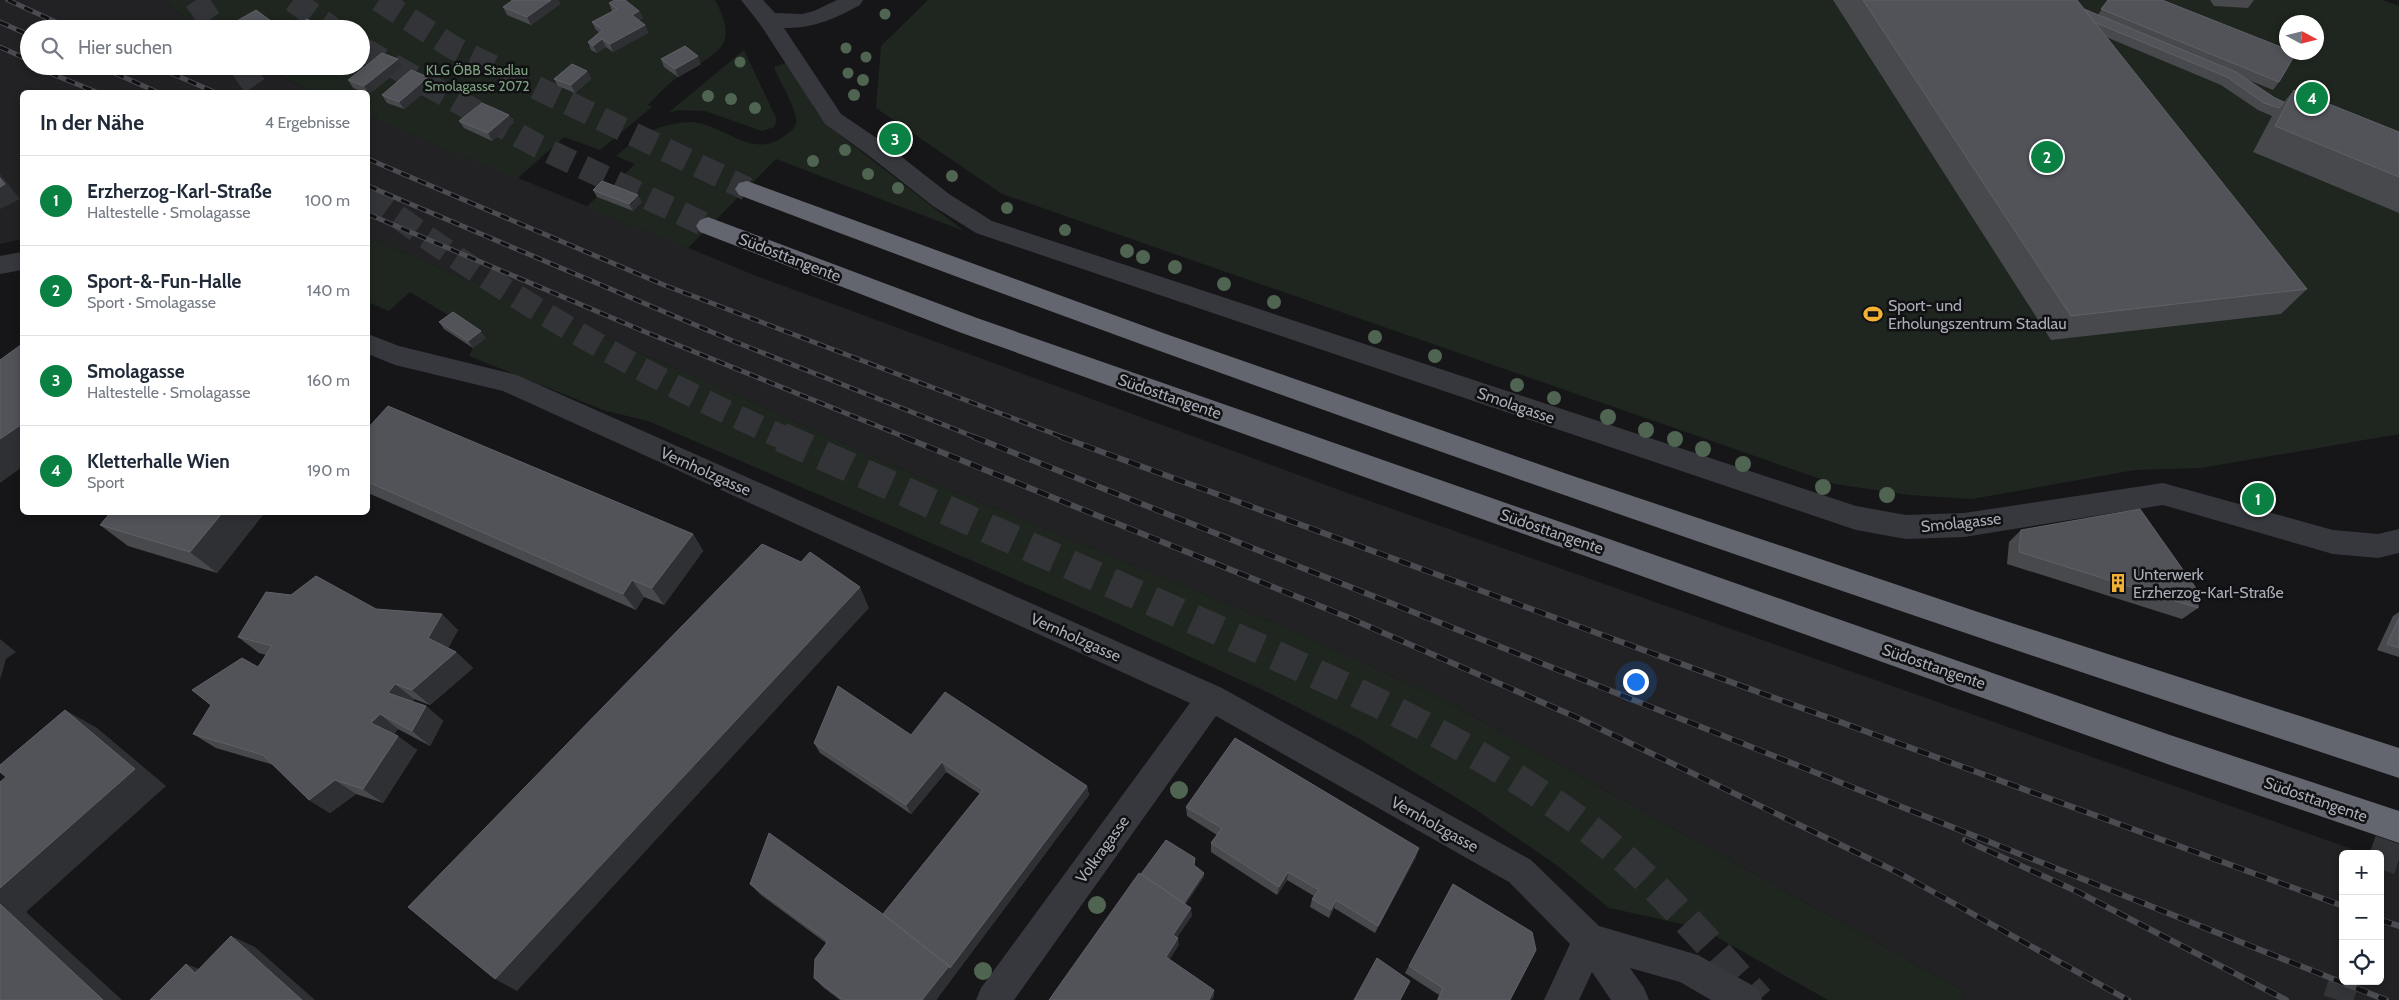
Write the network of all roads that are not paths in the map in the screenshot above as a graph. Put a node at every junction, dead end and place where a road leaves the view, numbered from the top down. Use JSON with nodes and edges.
{"nodes":[{"id":1,"x":751,"y":0,"type":"edge"},
{"id":2,"x":853,"y":0,"type":"edge"},
{"id":3,"x":768,"y":18,"type":"junction"},
{"id":4,"x":747,"y":190,"type":"tunnel mouth"},
{"id":5,"x":708,"y":226,"type":"tunnel mouth"},
{"id":6,"x":20,"y":260,"type":"edge"},
{"id":7,"x":0,"y":265,"type":"edge"},
{"id":8,"x":370,"y":345,"type":"edge"},
{"id":9,"x":2389,"y":543,"type":"edge"},
{"id":10,"x":1210,"y":698,"type":"junction"},
{"id":11,"x":2399,"y":763,"type":"edge"},
{"id":12,"x":2399,"y":828,"type":"edge"},
{"id":13,"x":1589,"y":940,"type":"junction"},
{"id":14,"x":993,"y":1000,"type":"edge"},
{"id":15,"x":1562,"y":1000,"type":"edge"},
{"id":16,"x":1632,"y":1000,"type":"edge"},
{"id":17,"x":1745,"y":1000,"type":"edge"}],
"edges":[{"from":1,"to":3,"type":"street","name":"Smolagasse"},
{"from":2,"to":3,"type":"street"},
{"from":3,"to":9,"type":"street","name":"Smolagasse"},
{"from":4,"to":11,"type":"highway"},
{"from":5,"to":12,"type":"highway","name":"Südosttangente"},
{"from":6,"to":7,"type":"street"},
{"from":8,"to":10,"type":"street","name":"Vernholzgasse"},
{"from":10,"to":13,"type":"street","name":"Vernholzgasse"},
{"from":10,"to":14,"type":"street","name":"Volkragasse"},
{"from":13,"to":15,"type":"street"},
{"from":13,"to":16,"type":"street"},
{"from":13,"to":17,"type":"street","name":"Vernholzgasse"}]}
